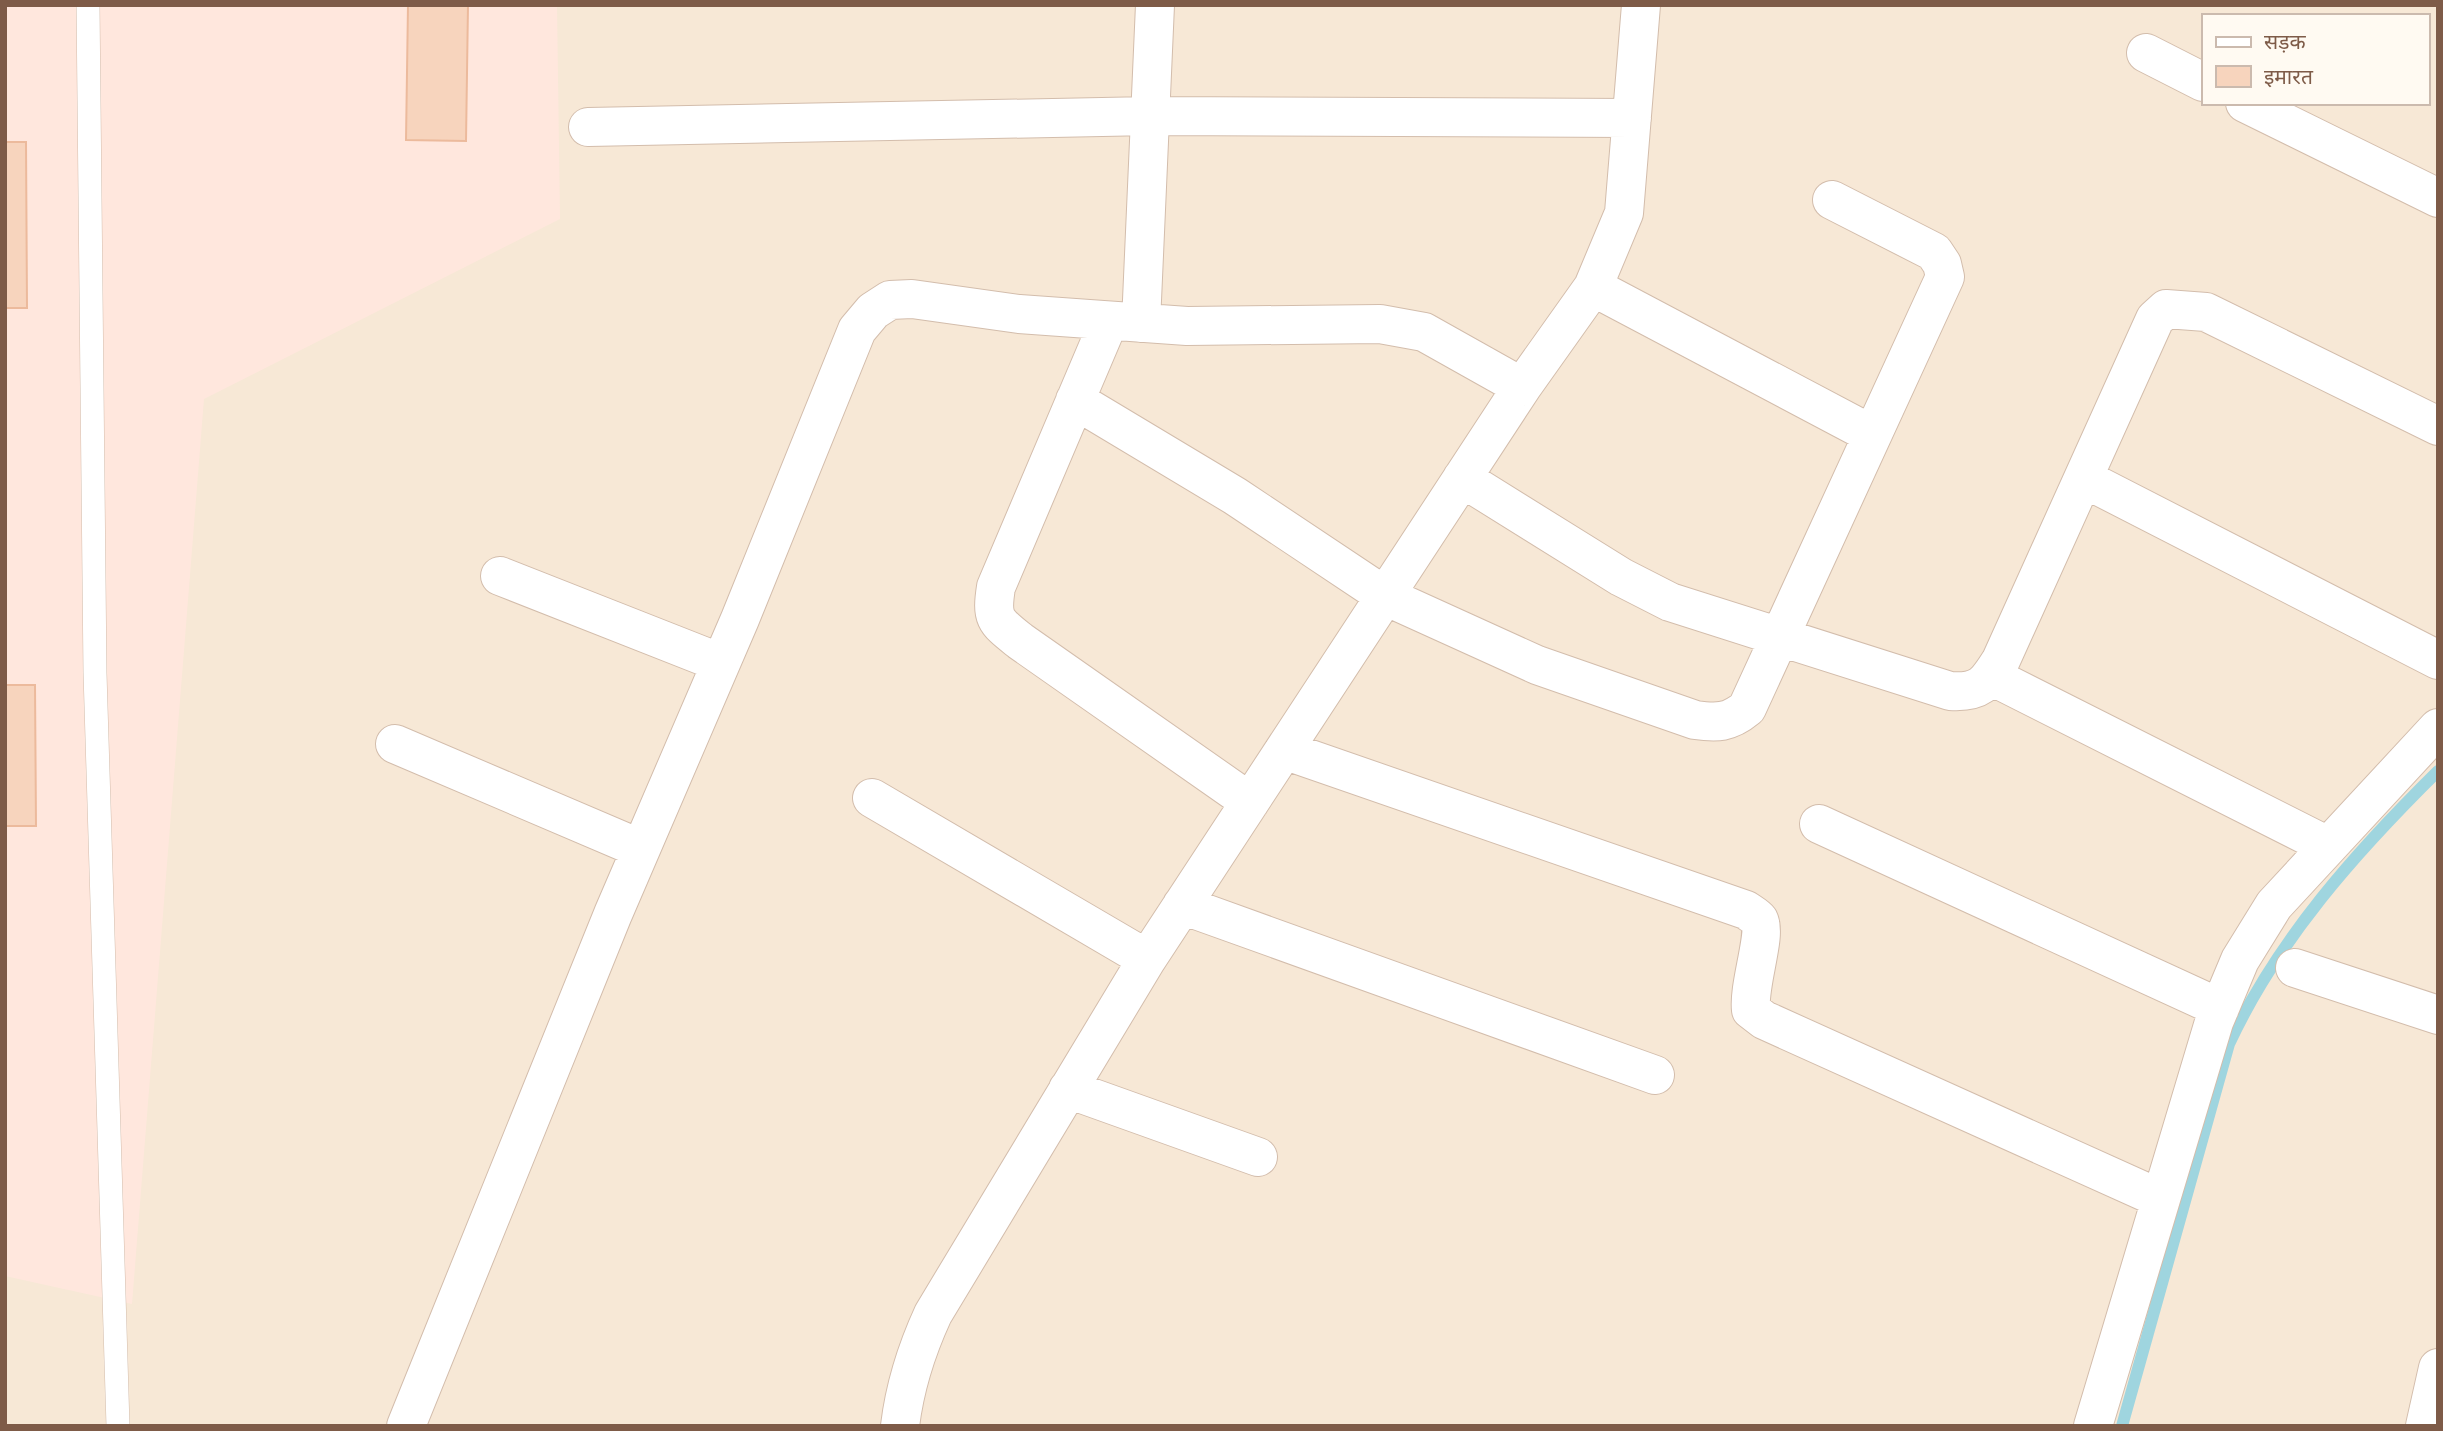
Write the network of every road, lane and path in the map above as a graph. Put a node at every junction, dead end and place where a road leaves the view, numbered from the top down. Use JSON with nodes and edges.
{"nodes":[{"id":1,"x":88,"y":5,"type":"edge"},
{"id":2,"x":1155,"y":5,"type":"edge"},
{"id":3,"x":1641,"y":5,"type":"edge"},
{"id":4,"x":2146,"y":53,"type":"dead end"},
{"id":5,"x":2202,"y":81,"type":"edge"},
{"id":6,"x":2249,"y":105,"type":"edge"},
{"id":7,"x":1151,"y":116,"type":"junction"},
{"id":8,"x":1632,"y":118,"type":"junction"},
{"id":9,"x":588,"y":127,"type":"dead end"},
{"id":10,"x":2438,"y":198,"type":"edge"},
{"id":11,"x":1832,"y":200,"type":"dead end"},
{"id":12,"x":1593,"y":287,"type":"junction"},
{"id":13,"x":1125,"y":322,"type":"junction"},
{"id":14,"x":1522,"y":387,"type":"junction"},
{"id":15,"x":1075,"y":400,"type":"junction"},
{"id":16,"x":2438,"y":426,"type":"edge"},
{"id":17,"x":1871,"y":434,"type":"junction"},
{"id":18,"x":1462,"y":478,"type":"junction"},
{"id":19,"x":2085,"y":479,"type":"junction"},
{"id":20,"x":500,"y":576,"type":"dead end"},
{"id":21,"x":1385,"y":596,"type":"junction"},
{"id":22,"x":1780,"y":638,"type":"junction"},
{"id":23,"x":2438,"y":660,"type":"edge"},
{"id":24,"x":721,"y":663,"type":"junction"},
{"id":25,"x":1991,"y":676,"type":"junction"},
{"id":26,"x":2438,"y":728,"type":"edge"},
{"id":27,"x":395,"y":744,"type":"dead end"},
{"id":28,"x":1284,"y":750,"type":"junction"},
{"id":29,"x":872,"y":798,"type":"dead end"},
{"id":30,"x":1250,"y":802,"type":"junction"},
{"id":31,"x":1819,"y":824,"type":"dead end"},
{"id":32,"x":2328,"y":846,"type":"junction"},
{"id":33,"x":641,"y":849,"type":"junction"},
{"id":34,"x":1182,"y":905,"type":"junction"},
{"id":35,"x":1147,"y":959,"type":"junction"},
{"id":36,"x":2295,"y":968,"type":"dead end"},
{"id":37,"x":2220,"y":1008,"type":"junction"},
{"id":38,"x":2438,"y":1014,"type":"edge"},
{"id":39,"x":1655,"y":1074,"type":"dead end"},
{"id":40,"x":1068,"y":1089,"type":"junction"},
{"id":41,"x":1258,"y":1157,"type":"dead end"},
{"id":42,"x":2161,"y":1199,"type":"junction"},
{"id":43,"x":2438,"y":1368,"type":"edge"},
{"id":44,"x":118,"y":1426,"type":"edge"},
{"id":45,"x":406,"y":1426,"type":"edge"},
{"id":46,"x":900,"y":1426,"type":"edge"},
{"id":47,"x":2094,"y":1426,"type":"edge"},
{"id":48,"x":2425,"y":1426,"type":"edge"}],
"edges":[{"from":1,"to":44,"type":"lane"},
{"from":2,"to":7,"type":"street"},
{"from":3,"to":8,"type":"street"},
{"from":4,"to":5,"type":"street"},
{"from":6,"to":10,"type":"street"},
{"from":7,"to":8,"type":"street"},
{"from":7,"to":9,"type":"street"},
{"from":7,"to":13,"type":"street"},
{"from":8,"to":12,"type":"street"},
{"from":11,"to":17,"type":"street"},
{"from":12,"to":14,"type":"street"},
{"from":12,"to":17,"type":"street"},
{"from":13,"to":14,"type":"street"},
{"from":13,"to":15,"type":"street"},
{"from":13,"to":24,"type":"street"},
{"from":14,"to":18,"type":"street"},
{"from":15,"to":21,"type":"street"},
{"from":15,"to":30,"type":"street"},
{"from":16,"to":19,"type":"street"},
{"from":17,"to":22,"type":"street"},
{"from":18,"to":21,"type":"street"},
{"from":18,"to":22,"type":"street"},
{"from":19,"to":23,"type":"street"},
{"from":19,"to":25,"type":"street"},
{"from":20,"to":24,"type":"street"},
{"from":21,"to":22,"type":"street"},
{"from":21,"to":28,"type":"street"},
{"from":22,"to":25,"type":"street"},
{"from":24,"to":33,"type":"street"},
{"from":25,"to":32,"type":"street"},
{"from":26,"to":32,"type":"street"},
{"from":27,"to":33,"type":"street"},
{"from":28,"to":30,"type":"street"},
{"from":28,"to":42,"type":"street"},
{"from":29,"to":35,"type":"street"},
{"from":30,"to":34,"type":"street"},
{"from":31,"to":37,"type":"street"},
{"from":32,"to":37,"type":"street"},
{"from":33,"to":45,"type":"street"},
{"from":34,"to":35,"type":"street"},
{"from":34,"to":39,"type":"street"},
{"from":35,"to":40,"type":"street"},
{"from":36,"to":38,"type":"street"},
{"from":37,"to":42,"type":"street"},
{"from":40,"to":41,"type":"street"},
{"from":40,"to":46,"type":"street"},
{"from":42,"to":47,"type":"street"},
{"from":43,"to":48,"type":"street"}]}
